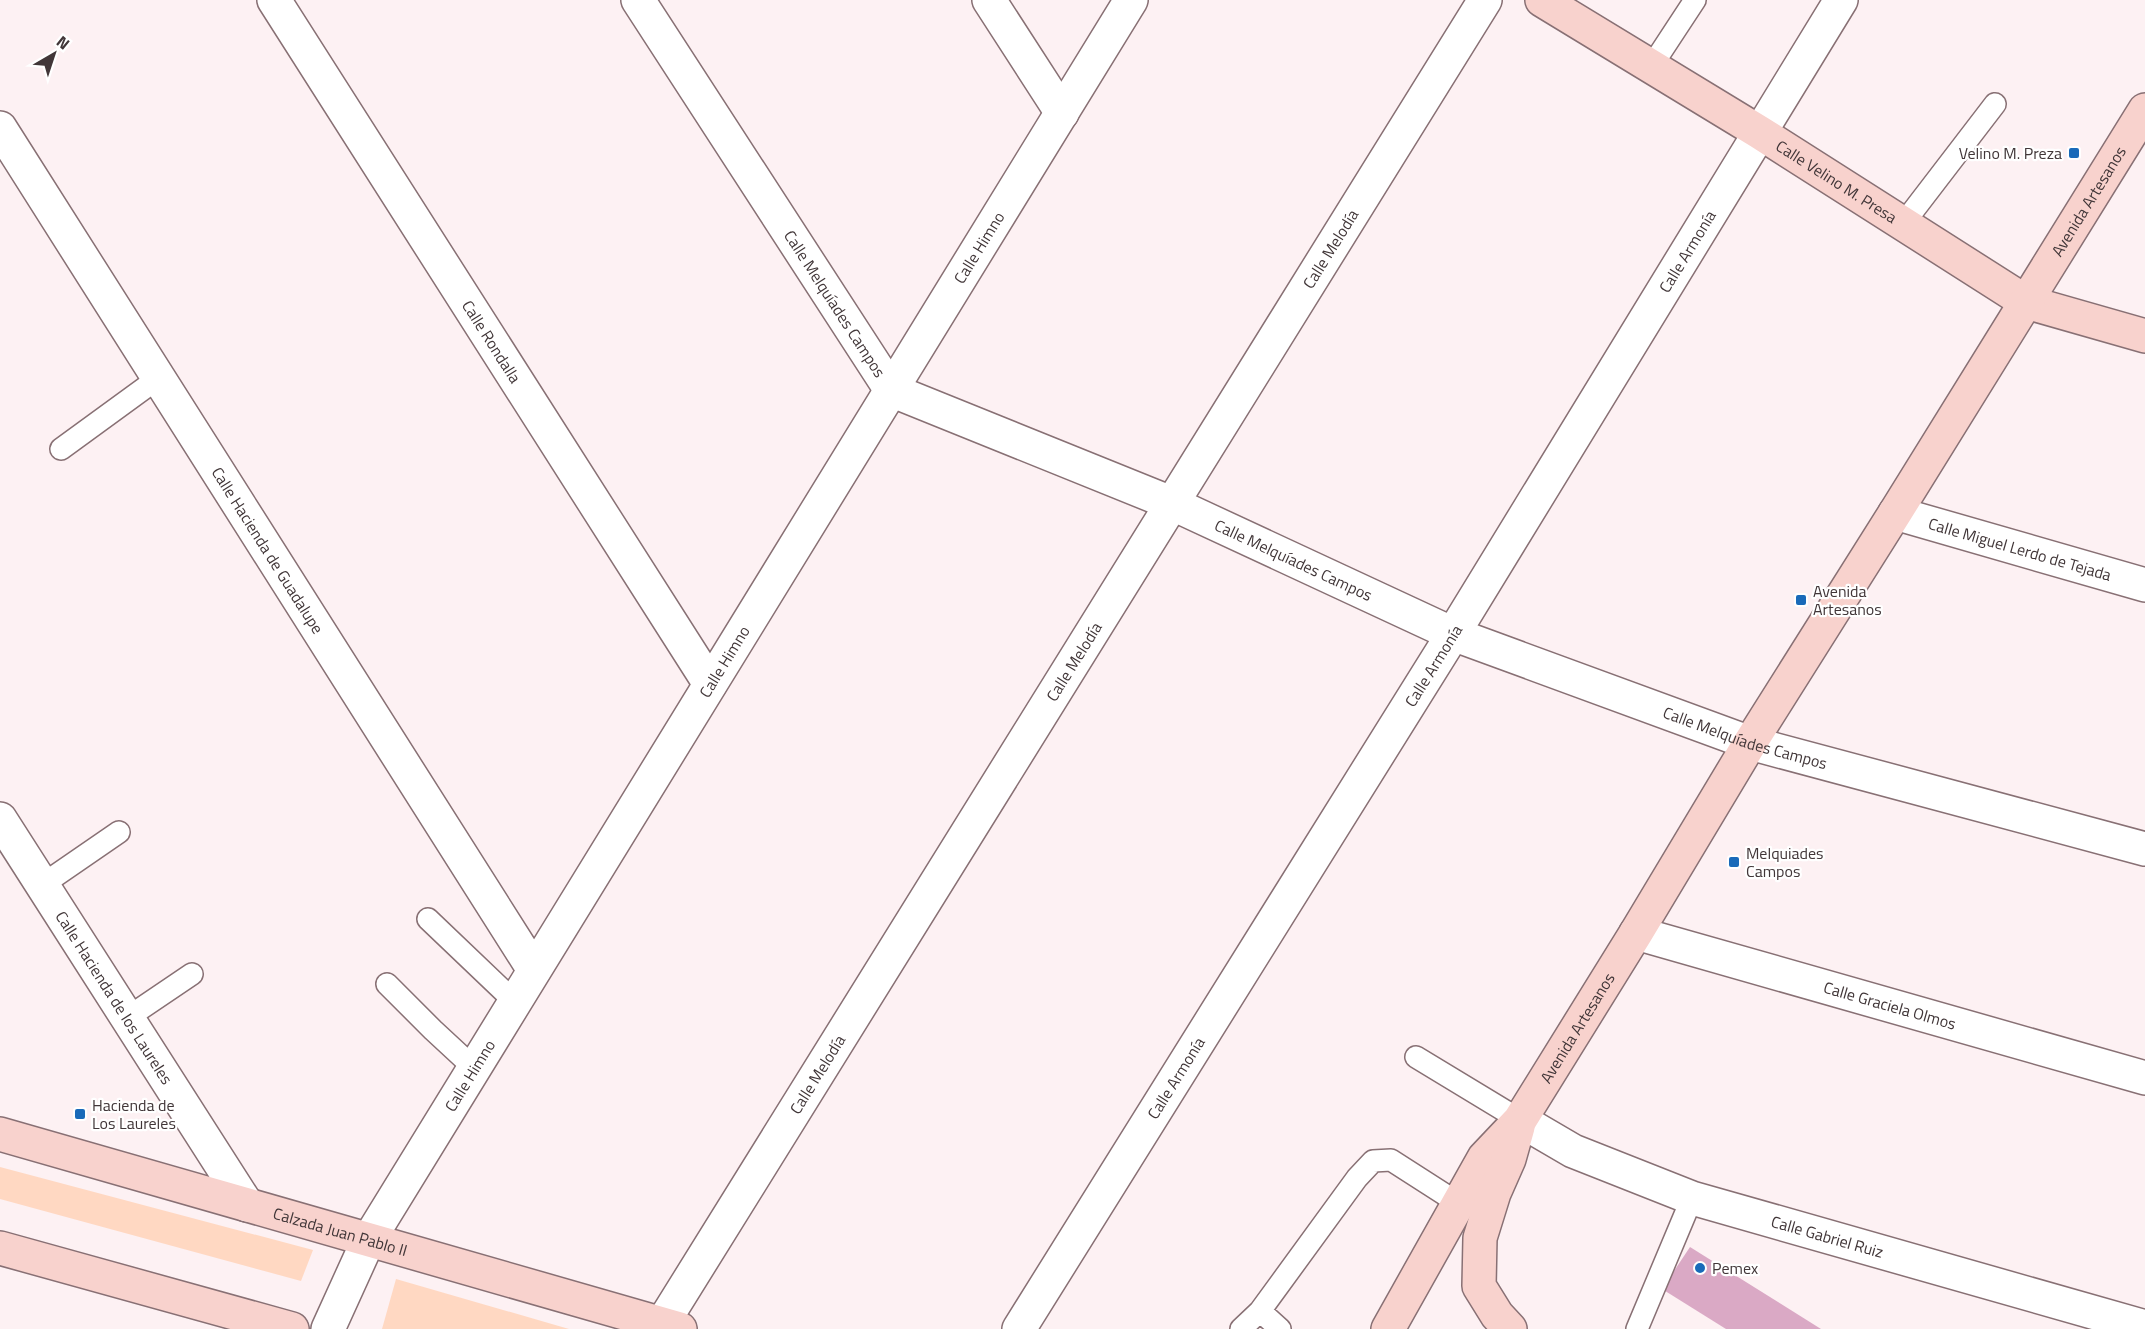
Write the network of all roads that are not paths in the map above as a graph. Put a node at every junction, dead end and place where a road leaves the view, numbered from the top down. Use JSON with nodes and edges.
{"nodes":[{"id":1,"x":274,"y":0,"type":"edge"},
{"id":2,"x":638,"y":0,"type":"edge"},
{"id":3,"x":989,"y":0,"type":"edge"},
{"id":4,"x":1131,"y":0,"type":"edge"},
{"id":5,"x":1485,"y":0,"type":"edge"},
{"id":6,"x":1542,"y":0,"type":"edge"},
{"id":7,"x":1695,"y":0,"type":"edge"},
{"id":8,"x":1840,"y":0,"type":"edge"},
{"id":9,"x":1652,"y":67,"type":"junction"},
{"id":10,"x":1995,"y":104,"type":"dead end"},
{"id":11,"x":2145,"y":110,"type":"edge"},
{"id":12,"x":1062,"y":113,"type":"junction"},
{"id":13,"x":0,"y":128,"type":"edge"},
{"id":14,"x":1759,"y":132,"type":"junction"},
{"id":15,"x":1903,"y":224,"type":"junction"},
{"id":16,"x":2026,"y":302,"type":"junction"},
{"id":17,"x":2145,"y":336,"type":"edge"},
{"id":18,"x":157,"y":379,"type":"junction"},
{"id":19,"x":891,"y":390,"type":"junction"},
{"id":20,"x":61,"y":449,"type":"dead end"},
{"id":21,"x":1171,"y":503,"type":"junction"},
{"id":22,"x":1895,"y":513,"type":"junction"},
{"id":23,"x":2145,"y":585,"type":"edge"},
{"id":24,"x":1453,"y":634,"type":"junction"},
{"id":25,"x":710,"y":684,"type":"junction"},
{"id":26,"x":1750,"y":743,"type":"junction"},
{"id":27,"x":0,"y":819,"type":"edge"},
{"id":28,"x":119,"y":832,"type":"dead end"},
{"id":29,"x":2145,"y":849,"type":"edge"},
{"id":30,"x":42,"y":885,"type":"junction"},
{"id":31,"x":428,"y":919,"type":"dead end"},
{"id":32,"x":1636,"y":933,"type":"junction"},
{"id":33,"x":534,"y":970,"type":"junction"},
{"id":34,"x":192,"y":974,"type":"dead end"},
{"id":35,"x":387,"y":984,"type":"dead end"},
{"id":36,"x":515,"y":1002,"type":"junction"},
{"id":37,"x":127,"y":1018,"type":"junction"},
{"id":38,"x":1416,"y":1057,"type":"dead end"},
{"id":39,"x":474,"y":1068,"type":"junction"},
{"id":40,"x":2145,"y":1078,"type":"edge"},
{"id":41,"x":1520,"y":1120,"type":"junction"},
{"id":42,"x":0,"y":1134,"type":"edge"},
{"id":43,"x":1692,"y":1198,"type":"junction"},
{"id":44,"x":1458,"y":1203,"type":"junction"},
{"id":45,"x":247,"y":1205,"type":"junction"},
{"id":46,"x":368,"y":1241,"type":"junction"},
{"id":47,"x":0,"y":1248,"type":"edge"},
{"id":48,"x":1260,"y":1311,"type":"junction"},
{"id":49,"x":671,"y":1327,"type":"edge"},
{"id":50,"x":2145,"y":1327,"type":"edge"},
{"id":51,"x":292,"y":1329,"type":"edge"},
{"id":52,"x":328,"y":1329,"type":"edge"},
{"id":53,"x":1018,"y":1329,"type":"edge"},
{"id":54,"x":1241,"y":1329,"type":"edge"},
{"id":55,"x":1280,"y":1329,"type":"edge"},
{"id":56,"x":1388,"y":1329,"type":"edge"},
{"id":57,"x":1510,"y":1329,"type":"edge"},
{"id":58,"x":1637,"y":1329,"type":"edge"}],
"edges":[{"from":1,"to":25,"type":"street","name":"Calle Rondalla"},
{"from":2,"to":19,"type":"street","name":"Calle Melquíades Campos"},
{"from":3,"to":12,"type":"street"},
{"from":4,"to":12,"type":"street","name":"Calle Himno"},
{"from":5,"to":21,"type":"street","name":"Calle Melodía"},
{"from":6,"to":9,"type":"street","name":"Calle Velino M. Presa"},
{"from":7,"to":9,"type":"lane"},
{"from":8,"to":14,"type":"street","name":"Calle Armonía"},
{"from":9,"to":14,"type":"street","name":"Calle Velino M. Presa"},
{"from":10,"to":15,"type":"lane"},
{"from":11,"to":16,"type":"street","name":"Avenida Artesanos"},
{"from":12,"to":19,"type":"street","name":"Calle Himno"},
{"from":13,"to":18,"type":"street","name":"Calle Hacienda de Guadalupe"},
{"from":14,"to":15,"type":"street","name":"Calle Velino M. Presa"},
{"from":14,"to":24,"type":"street","name":"Calle Armonía"},
{"from":15,"to":16,"type":"street","name":"Calle Velino M. Presa"},
{"from":16,"to":17,"type":"street","name":"Calle Velino M. Presa"},
{"from":16,"to":22,"type":"street","name":"Avenida Artesanos"},
{"from":18,"to":20,"type":"lane"},
{"from":18,"to":33,"type":"street","name":"Calle Hacienda de Guadalupe"},
{"from":19,"to":21,"type":"street","name":"Calle Melquíades Campos"},
{"from":19,"to":25,"type":"street","name":"Calle Himno"},
{"from":21,"to":24,"type":"street","name":"Calle Melquíades Campos"},
{"from":21,"to":49,"type":"street","name":"Calle Melodía"},
{"from":22,"to":23,"type":"street","name":"Calle Miguel Lerdo de Tejada"},
{"from":22,"to":26,"type":"street","name":"Avenida Artesanos"},
{"from":24,"to":26,"type":"street","name":"Calle Melquíades Campos"},
{"from":24,"to":53,"type":"street","name":"Calle Armonía"},
{"from":25,"to":33,"type":"street","name":"Calle Himno"},
{"from":26,"to":29,"type":"street","name":"Calle Melquíades Campos"},
{"from":26,"to":32,"type":"street","name":"Avenida Artesanos"},
{"from":27,"to":30,"type":"street","name":"Calle Hacienda de los Laureles"},
{"from":28,"to":30,"type":"lane"},
{"from":30,"to":37,"type":"street","name":"Calle Hacienda de los Laureles"},
{"from":31,"to":36,"type":"lane"},
{"from":32,"to":40,"type":"street","name":"Calle Graciela Olmos"},
{"from":32,"to":41,"type":"street","name":"Avenida Artesanos"},
{"from":33,"to":36,"type":"street","name":"Calle Himno"},
{"from":34,"to":37,"type":"lane"},
{"from":35,"to":39,"type":"lane"},
{"from":36,"to":39,"type":"street","name":"Calle Himno"},
{"from":37,"to":45,"type":"street","name":"Calle Hacienda de los Laureles"},
{"from":38,"to":41,"type":"lane"},
{"from":39,"to":46,"type":"street","name":"Calle Himno"},
{"from":41,"to":43,"type":"street","name":"Calle Gabriel Ruiz"},
{"from":41,"to":44,"type":"street","name":"Avenida Artesanos"},
{"from":41,"to":57,"type":"street","name":"Avenida Artesanos"},
{"from":42,"to":45,"type":"street","name":"Calzada Juan Pablo II"},
{"from":43,"to":50,"type":"street","name":"Calle Gabriel Ruiz"},
{"from":43,"to":58,"type":"lane"},
{"from":44,"to":48,"type":"lane"},
{"from":44,"to":56,"type":"street","name":"Avenida Artesanos"},
{"from":45,"to":46,"type":"street","name":"Calzada Juan Pablo II"},
{"from":46,"to":49,"type":"street","name":"Calzada Juan Pablo II"},
{"from":46,"to":52,"type":"street","name":"Calle Himno"},
{"from":47,"to":51,"type":"street"},
{"from":48,"to":54,"type":"lane"},
{"from":48,"to":55,"type":"lane"}]}
